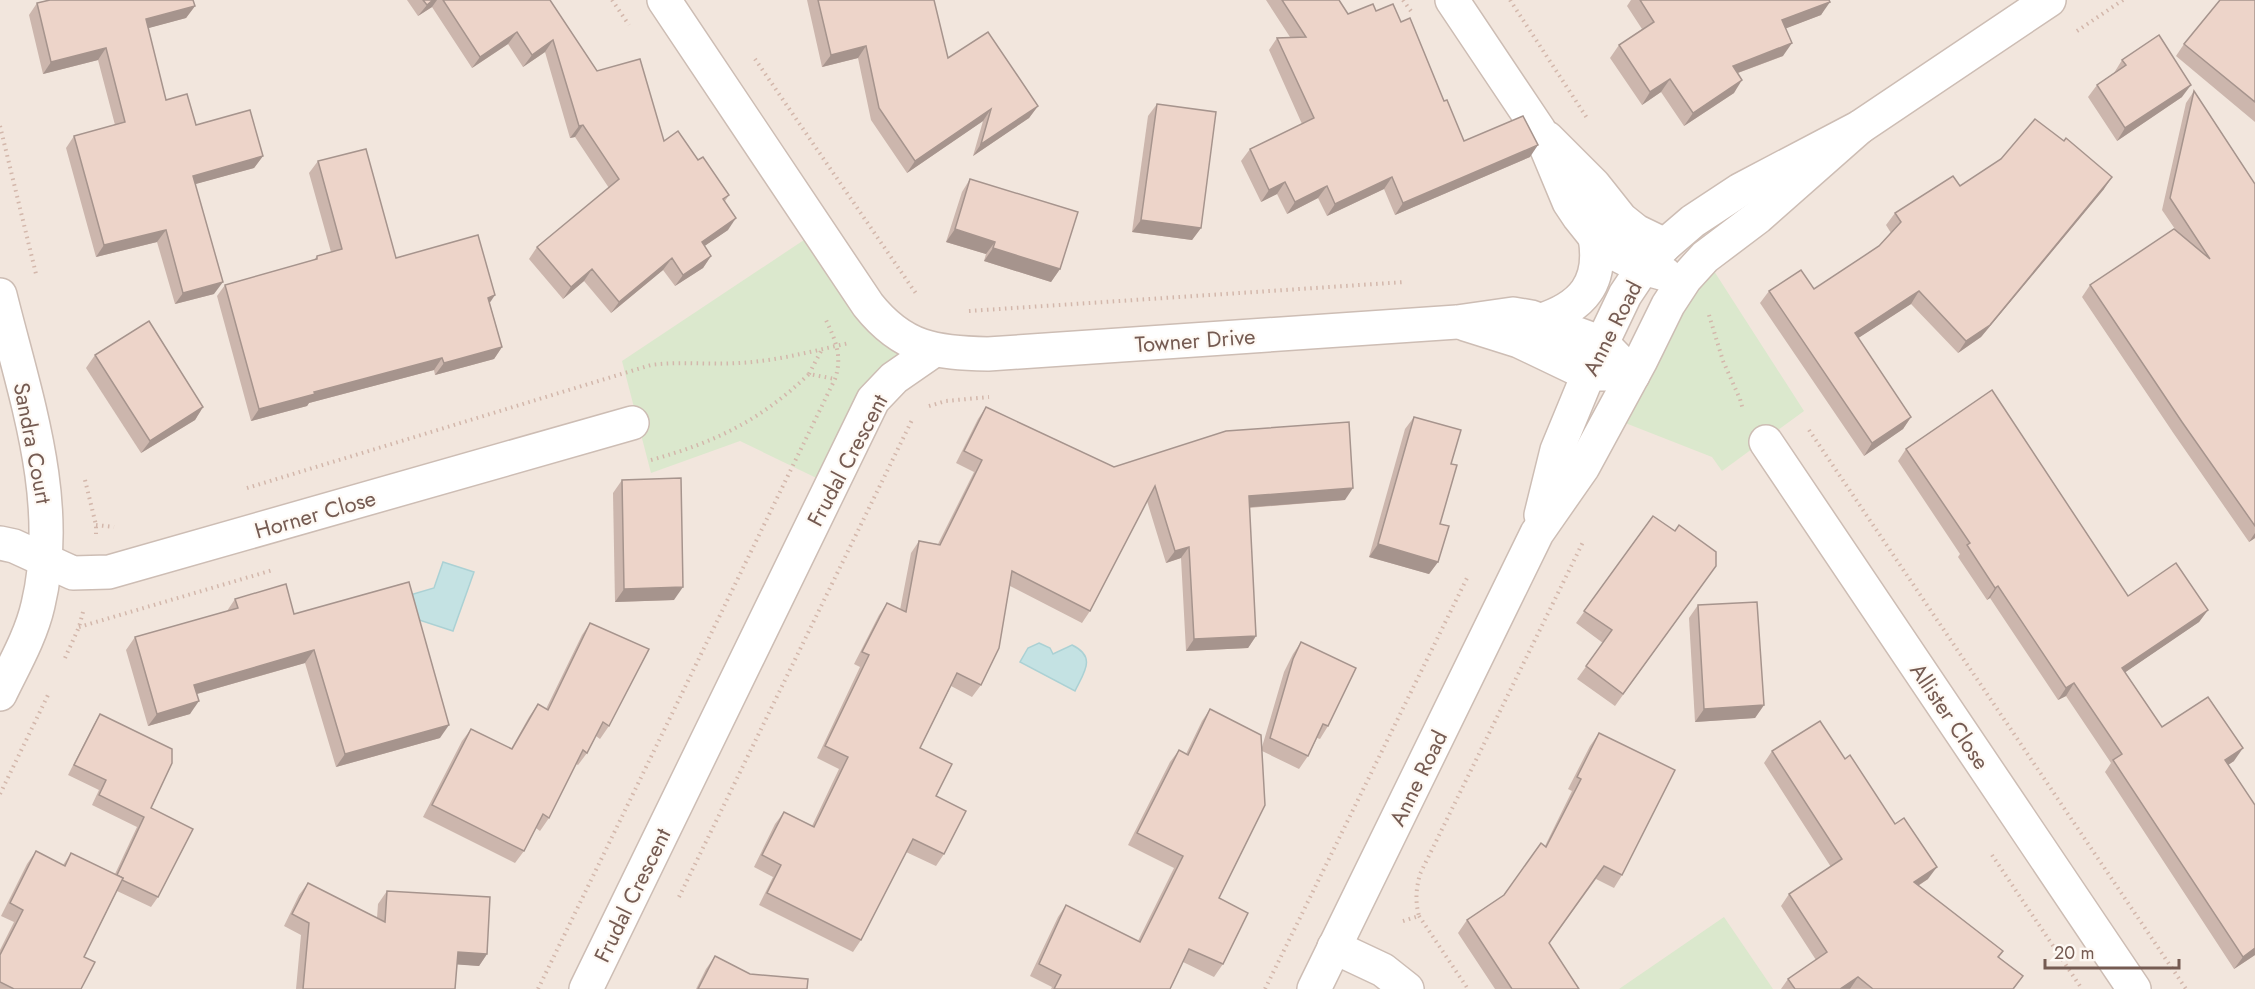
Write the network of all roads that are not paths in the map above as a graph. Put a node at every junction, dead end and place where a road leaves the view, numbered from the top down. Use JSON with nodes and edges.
{"nodes":[{"id":1,"x":664,"y":0,"type":"edge"},
{"id":2,"x":1452,"y":0,"type":"edge"},
{"id":3,"x":2049,"y":0,"type":"edge"},
{"id":4,"x":1860,"y":127,"type":"junction"},
{"id":5,"x":1539,"y":130,"type":"junction"},
{"id":6,"x":1595,"y":237,"type":"junction"},
{"id":7,"x":1654,"y":256,"type":"junction"},
{"id":8,"x":1685,"y":279,"type":"junction"},
{"id":9,"x":0,"y":295,"type":"edge"},
{"id":10,"x":1457,"y":321,"type":"junction"},
{"id":11,"x":1539,"y":321,"type":"junction"},
{"id":12,"x":1602,"y":343,"type":"junction"},
{"id":13,"x":933,"y":351,"type":"junction"},
{"id":14,"x":1588,"y":374,"type":"junction"},
{"id":15,"x":1633,"y":375,"type":"junction"},
{"id":16,"x":632,"y":423,"type":"dead end"},
{"id":17,"x":1766,"y":442,"type":"dead end"},
{"id":18,"x":1537,"y":533,"type":"junction"},
{"id":19,"x":0,"y":543,"type":"edge"},
{"id":20,"x":45,"y":560,"type":"junction"},
{"id":21,"x":0,"y":694,"type":"edge"},
{"id":22,"x":1334,"y":947,"type":"junction"},
{"id":23,"x":586,"y":989,"type":"edge"},
{"id":24,"x":1314,"y":989,"type":"edge"},
{"id":25,"x":1407,"y":989,"type":"edge"},
{"id":26,"x":2134,"y":989,"type":"edge"}],
"edges":[{"from":1,"to":13,"type":"street"},
{"from":2,"to":5,"type":"street"},
{"from":3,"to":4,"type":"street","name":"Anne Road"},
{"from":4,"to":7,"type":"street","name":"Anne Road"},
{"from":4,"to":8,"type":"street","name":"Anne Road"},
{"from":5,"to":6,"type":"street"},
{"from":5,"to":7,"type":"street"},
{"from":6,"to":7,"type":"street"},
{"from":6,"to":11,"type":"street"},
{"from":7,"to":8,"type":"street"},
{"from":7,"to":12,"type":"street","name":"Anne Road"},
{"from":8,"to":15,"type":"street","name":"Anne Road"},
{"from":9,"to":20,"type":"street","name":"Sandra Court"},
{"from":10,"to":11,"type":"street","name":"Towner Drive"},
{"from":10,"to":13,"type":"street","name":"Towner Drive"},
{"from":10,"to":14,"type":"street","name":"Towner Drive"},
{"from":11,"to":12,"type":"street","name":"Towner Drive"},
{"from":12,"to":14,"type":"street","name":"Anne Road"},
{"from":12,"to":15,"type":"street"},
{"from":13,"to":23,"type":"street","name":"Frudal Crescent"},
{"from":14,"to":15,"type":"street"},
{"from":14,"to":18,"type":"street","name":"Anne Road"},
{"from":15,"to":18,"type":"street","name":"Anne Road"},
{"from":16,"to":20,"type":"street","name":"Horner Close"},
{"from":17,"to":26,"type":"street","name":"Allister Close"},
{"from":18,"to":22,"type":"street","name":"Anne Road"},
{"from":19,"to":20,"type":"street","name":"Horner Close"},
{"from":20,"to":21,"type":"street","name":"Sandra Court"},
{"from":22,"to":24,"type":"street","name":"Anne Road"},
{"from":22,"to":25,"type":"street"}]}
